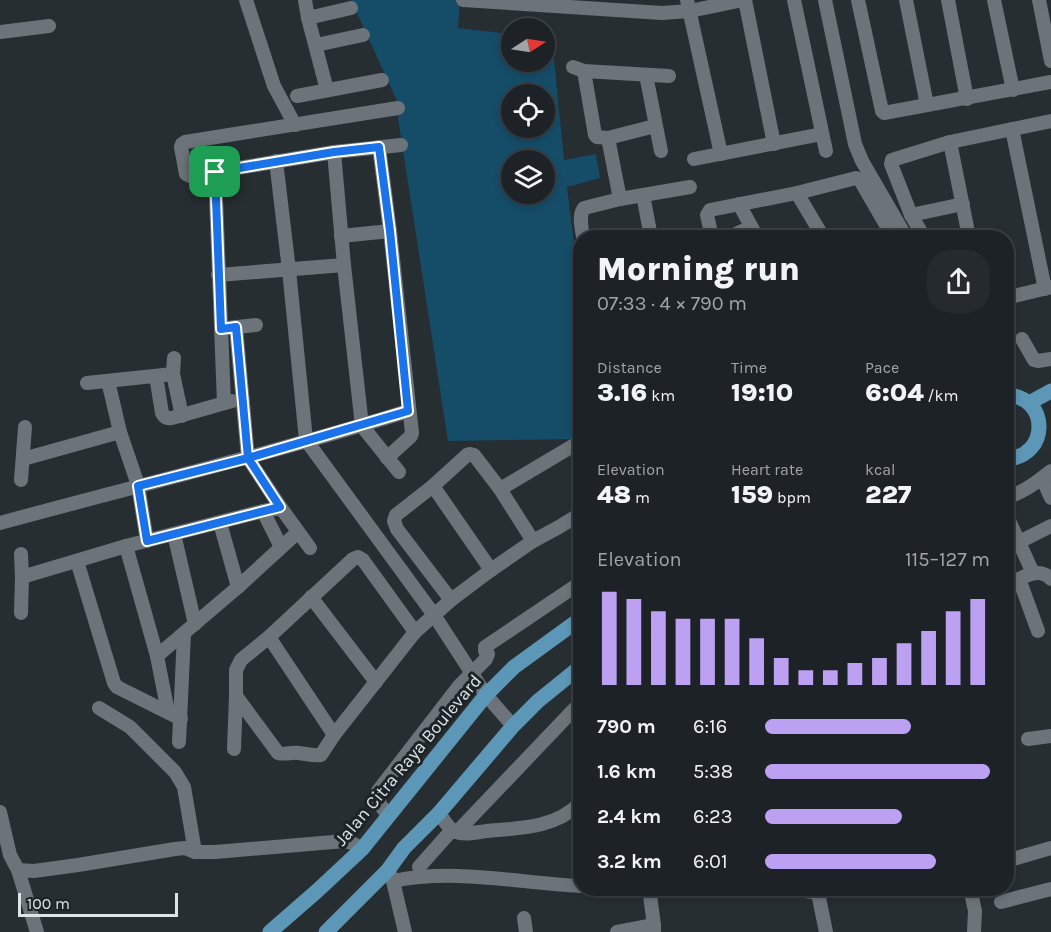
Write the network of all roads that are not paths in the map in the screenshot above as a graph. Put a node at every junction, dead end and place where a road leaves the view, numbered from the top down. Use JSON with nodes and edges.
{"nodes":[{"id":1,"x":246,"y":0,"type":"edge"},
{"id":2,"x":305,"y":0,"type":"edge"},
{"id":3,"x":463,"y":0,"type":"edge"},
{"id":4,"x":744,"y":0,"type":"edge"},
{"id":5,"x":794,"y":0,"type":"edge"},
{"id":6,"x":825,"y":0,"type":"edge"},
{"id":7,"x":858,"y":0,"type":"edge"},
{"id":8,"x":906,"y":0,"type":"edge"},
{"id":9,"x":948,"y":0,"type":"edge"},
{"id":10,"x":994,"y":0,"type":"edge"},
{"id":11,"x":1039,"y":0,"type":"edge"},
{"id":12,"x":480,"y":1,"type":"edge"},
{"id":13,"x":530,"y":3,"type":"edge"},
{"id":14,"x":582,"y":4,"type":"edge"},
{"id":15,"x":689,"y":6,"type":"edge"},
{"id":16,"x":351,"y":8,"type":"dead end"},
{"id":17,"x":308,"y":18,"type":"junction"},
{"id":18,"x":49,"y":26,"type":"dead end"},
{"id":19,"x":0,"y":32,"type":"edge"},
{"id":20,"x":363,"y":34,"type":"dead end"},
{"id":21,"x":316,"y":45,"type":"junction"},
{"id":22,"x":1051,"y":61,"type":"edge"},
{"id":23,"x":646,"y":75,"type":"junction"},
{"id":24,"x":669,"y":76,"type":"dead end"},
{"id":25,"x":382,"y":80,"type":"dead end"},
{"id":26,"x":1051,"y":82,"type":"edge"},
{"id":27,"x":327,"y":90,"type":"junction"},
{"id":28,"x":1013,"y":90,"type":"junction"},
{"id":29,"x":297,"y":96,"type":"dead end"},
{"id":30,"x":967,"y":99,"type":"junction"},
{"id":31,"x":927,"y":105,"type":"junction"},
{"id":32,"x":398,"y":108,"type":"dead end"},
{"id":33,"x":1051,"y":121,"type":"edge"},
{"id":34,"x":296,"y":125,"type":"junction"},
{"id":35,"x":655,"y":126,"type":"junction"},
{"id":36,"x":1012,"y":129,"type":"junction"},
{"id":37,"x":822,"y":134,"type":"junction"},
{"id":38,"x":608,"y":138,"type":"junction"},
{"id":39,"x":950,"y":142,"type":"junction"},
{"id":40,"x":774,"y":144,"type":"junction"},
{"id":41,"x":401,"y":145,"type":"dead end"},
{"id":42,"x":379,"y":147,"type":"junction"},
{"id":43,"x":661,"y":151,"type":"dead end"},
{"id":44,"x":826,"y":151,"type":"dead end"},
{"id":45,"x":334,"y":152,"type":"junction"},
{"id":46,"x":721,"y":154,"type":"junction"},
{"id":47,"x":694,"y":159,"type":"dead end"},
{"id":48,"x":276,"y":161,"type":"junction"},
{"id":49,"x":215,"y":172,"type":"junction"},
{"id":50,"x":690,"y":187,"type":"dead end"},
{"id":51,"x":797,"y":193,"type":"junction"},
{"id":52,"x":643,"y":195,"type":"junction"},
{"id":53,"x":621,"y":199,"type":"junction"},
{"id":54,"x":739,"y":204,"type":"junction"},
{"id":55,"x":963,"y":204,"type":"junction"},
{"id":56,"x":911,"y":215,"type":"junction"},
{"id":57,"x":582,"y":230,"type":"edge"},
{"id":58,"x":650,"y":230,"type":"edge"},
{"id":59,"x":710,"y":230,"type":"edge"},
{"id":60,"x":753,"y":230,"type":"edge"},
{"id":61,"x":819,"y":230,"type":"edge"},
{"id":62,"x":888,"y":230,"type":"edge"},
{"id":63,"x":902,"y":230,"type":"edge"},
{"id":64,"x":920,"y":230,"type":"edge"},
{"id":65,"x":968,"y":230,"type":"edge"},
{"id":66,"x":390,"y":231,"type":"junction"},
{"id":67,"x":341,"y":236,"type":"junction"},
{"id":68,"x":344,"y":265,"type":"junction"},
{"id":69,"x":289,"y":270,"type":"junction"},
{"id":70,"x":218,"y":275,"type":"junction"},
{"id":71,"x":1048,"y":288,"type":"edge"},
{"id":72,"x":1014,"y":296,"type":"edge"},
{"id":73,"x":256,"y":325,"type":"dead end"},
{"id":74,"x":236,"y":327,"type":"junction"},
{"id":75,"x":221,"y":329,"type":"junction"},
{"id":76,"x":1022,"y":339,"type":"dead end"},
{"id":77,"x":174,"y":358,"type":"dead end"},
{"id":78,"x":1051,"y":359,"type":"edge"},
{"id":79,"x":173,"y":374,"type":"junction"},
{"id":80,"x":156,"y":376,"type":"junction"},
{"id":81,"x":108,"y":381,"type":"junction"},
{"id":82,"x":87,"y":383,"type":"dead end"},
{"id":83,"x":1051,"y":391,"type":"edge"},
{"id":84,"x":1014,"y":396,"type":"edge"},
{"id":85,"x":242,"y":398,"type":"junction"},
{"id":86,"x":224,"y":403,"type":"junction"},
{"id":87,"x":1029,"y":403,"type":"junction"},
{"id":88,"x":408,"y":411,"type":"junction"},
{"id":89,"x":182,"y":416,"type":"junction"},
{"id":90,"x":362,"y":426,"type":"junction"},
{"id":91,"x":25,"y":427,"type":"dead end"},
{"id":92,"x":120,"y":432,"type":"junction"},
{"id":93,"x":1051,"y":435,"type":"edge"},
{"id":94,"x":306,"y":440,"type":"junction"},
{"id":95,"x":1035,"y":444,"type":"junction"},
{"id":96,"x":573,"y":446,"type":"edge"},
{"id":97,"x":248,"y":458,"type":"junction"},
{"id":98,"x":387,"y":458,"type":"junction"},
{"id":99,"x":1014,"y":458,"type":"edge"},
{"id":100,"x":23,"y":459,"type":"junction"},
{"id":101,"x":399,"y":472,"type":"dead end"},
{"id":102,"x":1047,"y":475,"type":"edge"},
{"id":103,"x":21,"y":480,"type":"dead end"},
{"id":104,"x":138,"y":486,"type":"junction"},
{"id":105,"x":433,"y":486,"type":"junction"},
{"id":106,"x":500,"y":489,"type":"junction"},
{"id":107,"x":1014,"y":495,"type":"edge"},
{"id":108,"x":1051,"y":498,"type":"edge"},
{"id":109,"x":280,"y":507,"type":"junction"},
{"id":110,"x":263,"y":511,"type":"junction"},
{"id":111,"x":573,"y":518,"type":"edge"},
{"id":112,"x":0,"y":523,"type":"edge"},
{"id":113,"x":220,"y":523,"type":"junction"},
{"id":114,"x":1051,"y":526,"type":"edge"},
{"id":115,"x":1014,"y":531,"type":"edge"},
{"id":116,"x":298,"y":532,"type":"junction"},
{"id":117,"x":174,"y":534,"type":"junction"},
{"id":118,"x":147,"y":541,"type":"junction"},
{"id":119,"x":533,"y":541,"type":"junction"},
{"id":120,"x":1019,"y":542,"type":"junction"},
{"id":121,"x":126,"y":546,"type":"junction"},
{"id":122,"x":281,"y":547,"type":"junction"},
{"id":123,"x":310,"y":548,"type":"dead end"},
{"id":124,"x":21,"y":554,"type":"dead end"},
{"id":125,"x":77,"y":561,"type":"junction"},
{"id":126,"x":491,"y":570,"type":"junction"},
{"id":127,"x":1033,"y":573,"type":"junction"},
{"id":128,"x":22,"y":577,"type":"junction"},
{"id":129,"x":1019,"y":579,"type":"junction"},
{"id":130,"x":1051,"y":579,"type":"edge"},
{"id":131,"x":1014,"y":582,"type":"edge"},
{"id":132,"x":238,"y":587,"type":"junction"},
{"id":133,"x":573,"y":588,"type":"edge"},
{"id":134,"x":311,"y":597,"type":"junction"},
{"id":135,"x":451,"y":600,"type":"junction"},
{"id":136,"x":21,"y":613,"type":"dead end"},
{"id":137,"x":434,"y":615,"type":"junction"},
{"id":138,"x":195,"y":624,"type":"junction"},
{"id":139,"x":573,"y":624,"type":"edge"},
{"id":140,"x":1038,"y":631,"type":"dead end"},
{"id":141,"x":415,"y":632,"type":"junction"},
{"id":142,"x":184,"y":634,"type":"junction"},
{"id":143,"x":269,"y":637,"type":"junction"},
{"id":144,"x":156,"y":656,"type":"junction"},
{"id":145,"x":573,"y":673,"type":"edge"},
{"id":146,"x":471,"y":674,"type":"junction"},
{"id":147,"x":376,"y":682,"type":"junction"},
{"id":148,"x":486,"y":694,"type":"junction"},
{"id":149,"x":236,"y":696,"type":"junction"},
{"id":150,"x":99,"y":708,"type":"dead end"},
{"id":151,"x":573,"y":710,"type":"edge"},
{"id":152,"x":168,"y":712,"type":"junction"},
{"id":153,"x":181,"y":719,"type":"junction"},
{"id":154,"x":513,"y":726,"type":"junction"},
{"id":155,"x":334,"y":735,"type":"junction"},
{"id":156,"x":1051,"y":736,"type":"edge"},
{"id":157,"x":1028,"y":739,"type":"dead end"},
{"id":158,"x":179,"y":742,"type":"dead end"},
{"id":159,"x":234,"y":749,"type":"dead end"},
{"id":160,"x":573,"y":811,"type":"edge"},
{"id":161,"x":0,"y":812,"type":"edge"},
{"id":162,"x":439,"y":813,"type":"junction"},
{"id":163,"x":388,"y":816,"type":"junction"},
{"id":164,"x":454,"y":831,"type":"junction"},
{"id":165,"x":1051,"y":848,"type":"edge"},
{"id":166,"x":362,"y":849,"type":"junction"},
{"id":167,"x":195,"y":852,"type":"junction"},
{"id":168,"x":1014,"y":859,"type":"edge"},
{"id":169,"x":419,"y":867,"type":"dead end"},
{"id":170,"x":18,"y":870,"type":"junction"},
{"id":171,"x":390,"y":875,"type":"junction"},
{"id":172,"x":573,"y":885,"type":"edge"},
{"id":173,"x":1051,"y":889,"type":"edge"},
{"id":174,"x":650,"y":896,"type":"edge"},
{"id":175,"x":819,"y":896,"type":"edge"},
{"id":176,"x":972,"y":896,"type":"edge"},
{"id":177,"x":1001,"y":902,"type":"dead end"},
{"id":178,"x":524,"y":918,"type":"dead end"},
{"id":179,"x":654,"y":929,"type":"edge"},
{"id":180,"x":37,"y":932,"type":"edge"},
{"id":181,"x":270,"y":932,"type":"edge"},
{"id":182,"x":326,"y":932,"type":"edge"},
{"id":183,"x":405,"y":932,"type":"edge"},
{"id":184,"x":526,"y":932,"type":"edge"},
{"id":185,"x":617,"y":932,"type":"edge"},
{"id":186,"x":826,"y":932,"type":"edge"},
{"id":187,"x":974,"y":932,"type":"edge"}],
"edges":[{"from":1,"to":34,"type":"street"},
{"from":2,"to":17,"type":"street"},
{"from":3,"to":12,"type":"street"},
{"from":4,"to":15,"type":"street"},
{"from":4,"to":40,"type":"street"},
{"from":5,"to":37,"type":"street"},
{"from":6,"to":63,"type":"street"},
{"from":7,"to":31,"type":"street"},
{"from":8,"to":31,"type":"street"},
{"from":9,"to":30,"type":"street"},
{"from":10,"to":28,"type":"street"},
{"from":11,"to":22,"type":"street"},
{"from":12,"to":13,"type":"street"},
{"from":13,"to":14,"type":"street"},
{"from":14,"to":15,"type":"street"},
{"from":15,"to":46,"type":"street"},
{"from":16,"to":17,"type":"street"},
{"from":17,"to":21,"type":"street"},
{"from":18,"to":19,"type":"street"},
{"from":20,"to":21,"type":"street"},
{"from":21,"to":27,"type":"street"},
{"from":23,"to":24,"type":"street"},
{"from":23,"to":35,"type":"street"},
{"from":23,"to":38,"type":"street"},
{"from":25,"to":27,"type":"street"},
{"from":26,"to":28,"type":"street"},
{"from":27,"to":29,"type":"street"},
{"from":28,"to":30,"type":"street"},
{"from":30,"to":31,"type":"street"},
{"from":32,"to":34,"type":"street"},
{"from":33,"to":36,"type":"street"},
{"from":34,"to":49,"type":"street"},
{"from":35,"to":38,"type":"street"},
{"from":35,"to":43,"type":"street"},
{"from":36,"to":39,"type":"street"},
{"from":36,"to":71,"type":"street"},
{"from":37,"to":40,"type":"street"},
{"from":37,"to":44,"type":"street"},
{"from":38,"to":53,"type":"street"},
{"from":39,"to":55,"type":"street"},
{"from":39,"to":56,"type":"street"},
{"from":40,"to":46,"type":"street"},
{"from":41,"to":42,"type":"street"},
{"from":42,"to":45,"type":"street"},
{"from":42,"to":66,"type":"street"},
{"from":45,"to":48,"type":"street"},
{"from":45,"to":67,"type":"street"},
{"from":46,"to":47,"type":"street"},
{"from":48,"to":49,"type":"street"},
{"from":48,"to":69,"type":"street"},
{"from":49,"to":70,"type":"street"},
{"from":50,"to":52,"type":"street"},
{"from":51,"to":54,"type":"street"},
{"from":51,"to":61,"type":"street"},
{"from":51,"to":62,"type":"street"},
{"from":52,"to":53,"type":"street"},
{"from":52,"to":58,"type":"street"},
{"from":53,"to":57,"type":"street"},
{"from":54,"to":59,"type":"street"},
{"from":54,"to":60,"type":"street"},
{"from":55,"to":56,"type":"street"},
{"from":55,"to":65,"type":"street"},
{"from":56,"to":64,"type":"street"},
{"from":66,"to":67,"type":"street"},
{"from":66,"to":88,"type":"street"},
{"from":67,"to":68,"type":"street"},
{"from":68,"to":69,"type":"street"},
{"from":68,"to":90,"type":"street"},
{"from":69,"to":70,"type":"street"},
{"from":69,"to":94,"type":"street"},
{"from":70,"to":75,"type":"street"},
{"from":71,"to":72,"type":"street"},
{"from":73,"to":74,"type":"street"},
{"from":74,"to":75,"type":"street"},
{"from":74,"to":85,"type":"street"},
{"from":75,"to":86,"type":"street"},
{"from":76,"to":78,"type":"street"},
{"from":77,"to":79,"type":"street"},
{"from":79,"to":80,"type":"street"},
{"from":79,"to":89,"type":"street"},
{"from":80,"to":81,"type":"street"},
{"from":80,"to":89,"type":"street"},
{"from":81,"to":82,"type":"street"},
{"from":81,"to":92,"type":"street"},
{"from":83,"to":87,"type":"main road"},
{"from":84,"to":87,"type":"main road"},
{"from":85,"to":86,"type":"street"},
{"from":85,"to":97,"type":"street"},
{"from":86,"to":89,"type":"street"},
{"from":87,"to":95,"type":"main road"},
{"from":88,"to":90,"type":"street"},
{"from":88,"to":98,"type":"street"},
{"from":90,"to":94,"type":"street"},
{"from":90,"to":98,"type":"street"},
{"from":91,"to":100,"type":"street"},
{"from":92,"to":100,"type":"street"},
{"from":92,"to":104,"type":"street"},
{"from":93,"to":95,"type":"main road"},
{"from":94,"to":97,"type":"street"},
{"from":94,"to":137,"type":"street"},
{"from":95,"to":99,"type":"main road"},
{"from":96,"to":106,"type":"street"},
{"from":97,"to":104,"type":"street"},
{"from":97,"to":109,"type":"street"},
{"from":98,"to":101,"type":"street"},
{"from":100,"to":103,"type":"street"},
{"from":102,"to":107,"type":"street"},
{"from":102,"to":108,"type":"street"},
{"from":104,"to":112,"type":"street"},
{"from":104,"to":118,"type":"street"},
{"from":105,"to":106,"type":"street"},
{"from":105,"to":126,"type":"street"},
{"from":105,"to":135,"type":"street"},
{"from":106,"to":119,"type":"street"},
{"from":109,"to":110,"type":"street"},
{"from":109,"to":116,"type":"street"},
{"from":110,"to":113,"type":"street"},
{"from":110,"to":122,"type":"street"},
{"from":111,"to":119,"type":"street"},
{"from":113,"to":117,"type":"street"},
{"from":113,"to":132,"type":"street"},
{"from":114,"to":120,"type":"street"},
{"from":115,"to":120,"type":"street"},
{"from":116,"to":122,"type":"street"},
{"from":116,"to":123,"type":"street"},
{"from":117,"to":118,"type":"street"},
{"from":117,"to":138,"type":"street"},
{"from":118,"to":121,"type":"street"},
{"from":119,"to":126,"type":"street"},
{"from":120,"to":127,"type":"street"},
{"from":121,"to":125,"type":"street"},
{"from":121,"to":144,"type":"street"},
{"from":122,"to":132,"type":"street"},
{"from":124,"to":128,"type":"street"},
{"from":125,"to":128,"type":"street"},
{"from":125,"to":152,"type":"street"},
{"from":126,"to":135,"type":"street"},
{"from":127,"to":129,"type":"street"},
{"from":127,"to":130,"type":"street"},
{"from":128,"to":136,"type":"street"},
{"from":129,"to":131,"type":"street"},
{"from":129,"to":140,"type":"street"},
{"from":132,"to":138,"type":"street"},
{"from":133,"to":146,"type":"street"},
{"from":134,"to":141,"type":"street"},
{"from":134,"to":143,"type":"street"},
{"from":134,"to":147,"type":"street"},
{"from":135,"to":137,"type":"street"},
{"from":137,"to":141,"type":"street"},
{"from":137,"to":146,"type":"street"},
{"from":138,"to":142,"type":"street"},
{"from":139,"to":148,"type":"main road","name":"Jalan Citra Raya Boulevard"},
{"from":141,"to":147,"type":"street"},
{"from":142,"to":144,"type":"street"},
{"from":142,"to":153,"type":"street"},
{"from":143,"to":149,"type":"street"},
{"from":143,"to":155,"type":"street"},
{"from":144,"to":152,"type":"street"},
{"from":145,"to":154,"type":"main road"},
{"from":146,"to":148,"type":"street"},
{"from":146,"to":163,"type":"street"},
{"from":147,"to":155,"type":"street"},
{"from":148,"to":154,"type":"street"},
{"from":148,"to":163,"type":"main road","name":"Jalan Citra Raya Boulevard"},
{"from":149,"to":155,"type":"street"},
{"from":149,"to":159,"type":"street"},
{"from":150,"to":167,"type":"street"},
{"from":151,"to":164,"type":"street"},
{"from":152,"to":153,"type":"street"},
{"from":153,"to":158,"type":"street"},
{"from":154,"to":162,"type":"main road"},
{"from":156,"to":157,"type":"street"},
{"from":160,"to":164,"type":"street"},
{"from":161,"to":170,"type":"street"},
{"from":162,"to":164,"type":"street"},
{"from":162,"to":171,"type":"main road"},
{"from":163,"to":166,"type":"main road","name":"Jalan Citra Raya Boulevard"},
{"from":164,"to":169,"type":"street"},
{"from":165,"to":168,"type":"street"},
{"from":166,"to":167,"type":"street"},
{"from":166,"to":181,"type":"main road","name":"Jalan Citra Raya Boulevard"},
{"from":167,"to":170,"type":"street"},
{"from":170,"to":180,"type":"street"},
{"from":171,"to":172,"type":"street"},
{"from":171,"to":182,"type":"main road"},
{"from":171,"to":183,"type":"street"},
{"from":173,"to":177,"type":"street"},
{"from":174,"to":179,"type":"street"},
{"from":175,"to":186,"type":"street"},
{"from":176,"to":187,"type":"street"},
{"from":178,"to":184,"type":"street"},
{"from":179,"to":185,"type":"street"}]}
